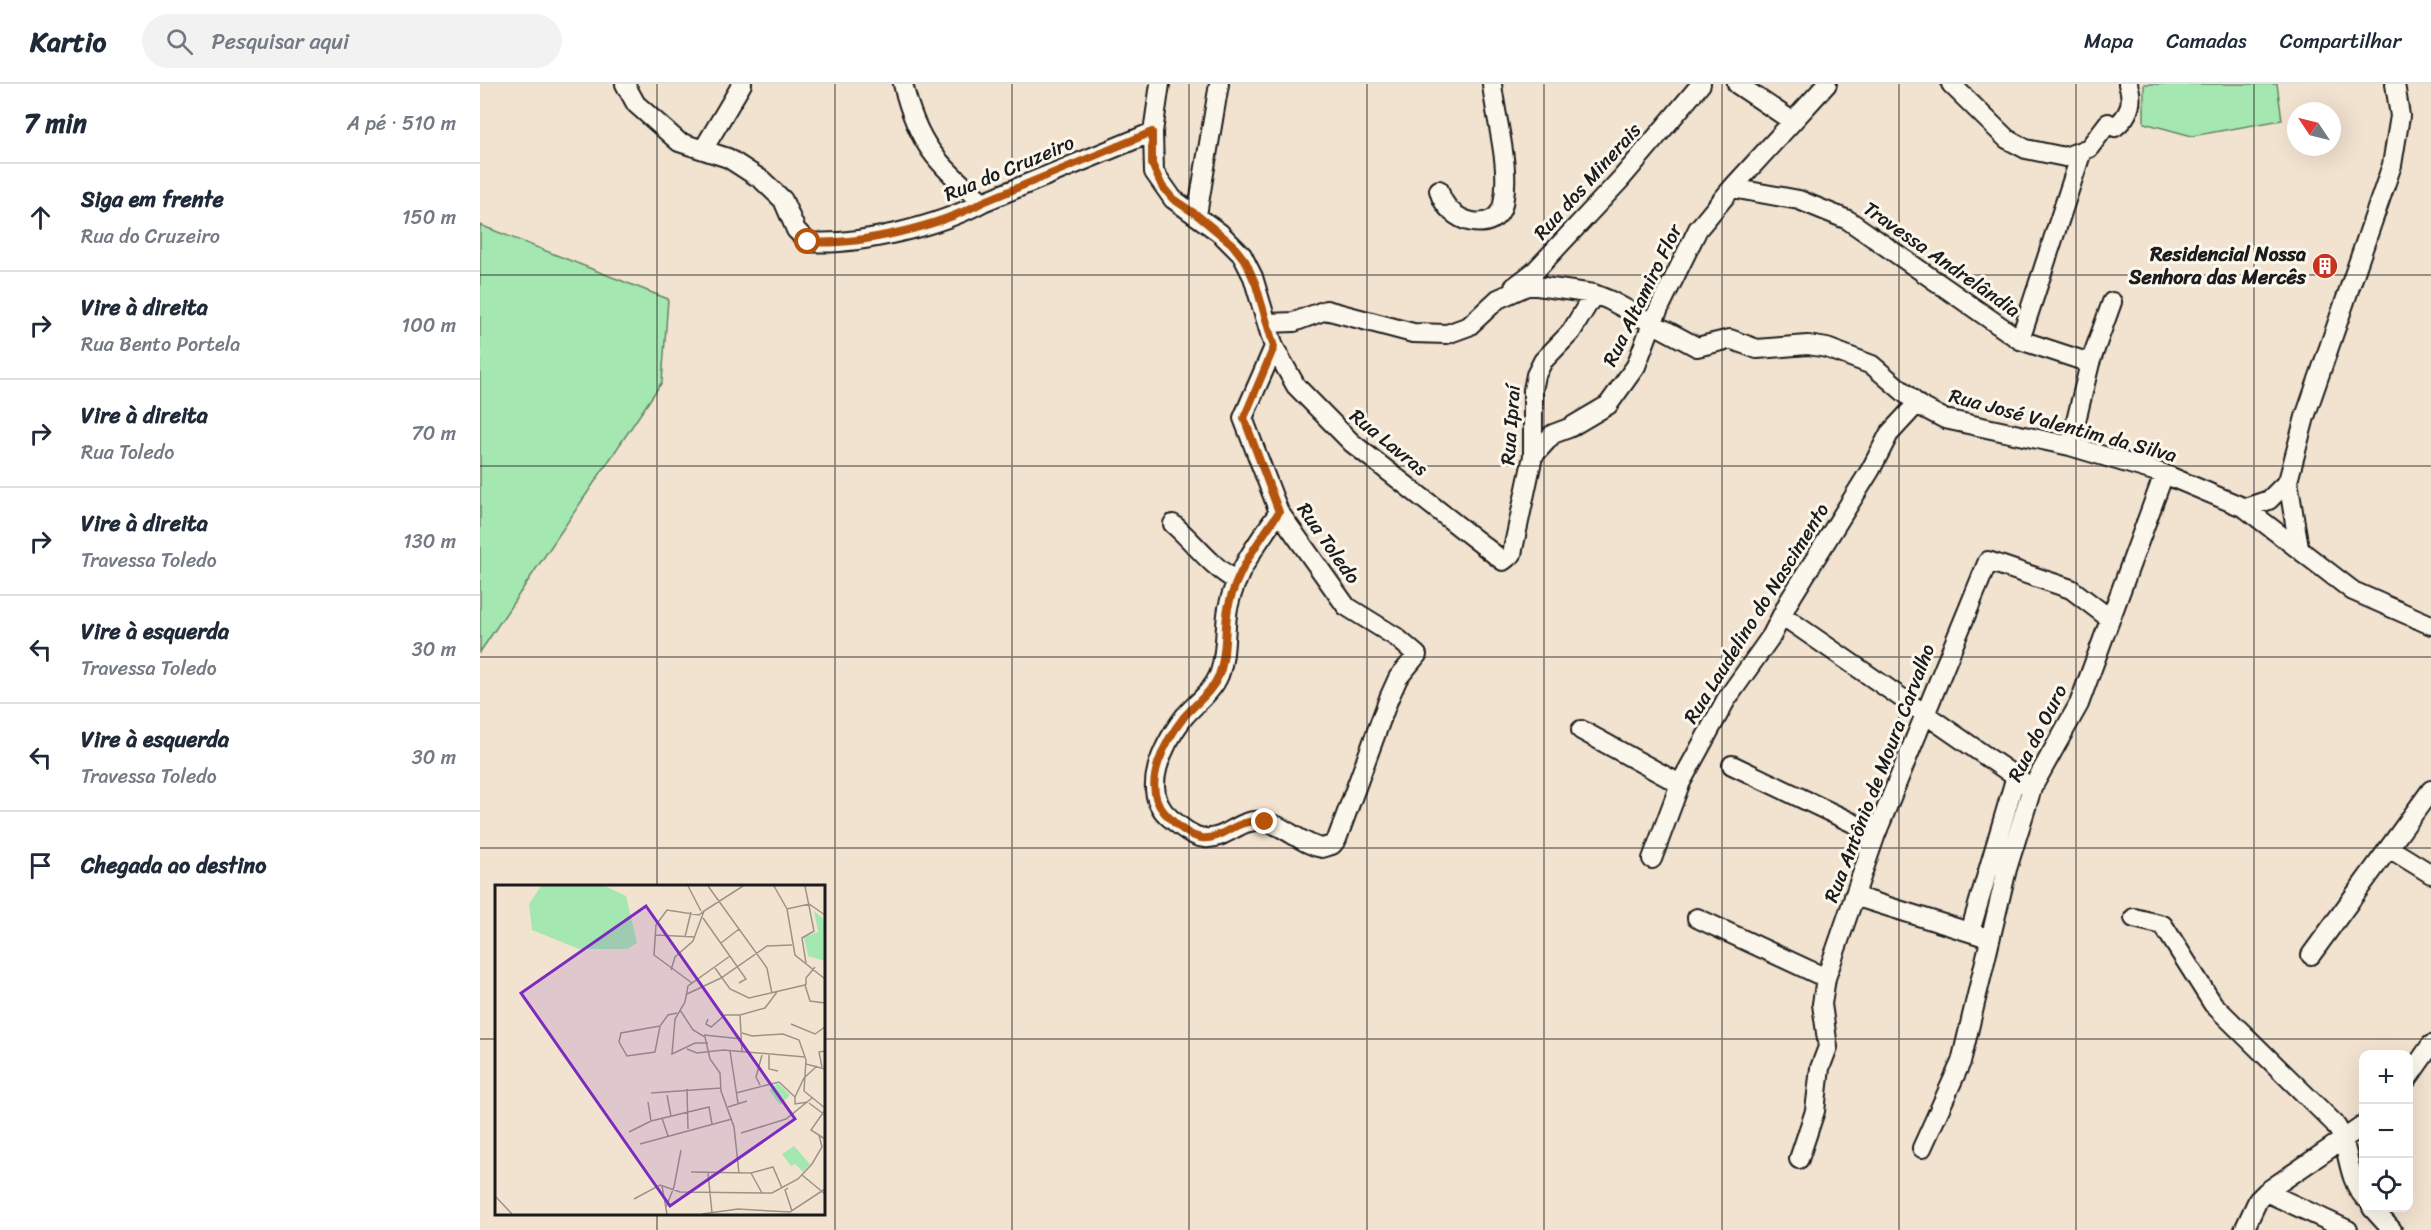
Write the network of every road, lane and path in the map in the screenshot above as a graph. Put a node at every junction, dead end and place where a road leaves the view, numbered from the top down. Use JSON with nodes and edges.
{"nodes":[{"id":1,"x":625,"y":84,"type":"edge"},
{"id":2,"x":742,"y":84,"type":"edge"},
{"id":3,"x":903,"y":84,"type":"edge"},
{"id":4,"x":1160,"y":84,"type":"edge"},
{"id":5,"x":1219,"y":84,"type":"edge"},
{"id":6,"x":1492,"y":84,"type":"edge"},
{"id":7,"x":1701,"y":84,"type":"edge"},
{"id":8,"x":1737,"y":84,"type":"edge"},
{"id":9,"x":1827,"y":84,"type":"edge"},
{"id":10,"x":1951,"y":84,"type":"edge"},
{"id":11,"x":2128,"y":84,"type":"edge"},
{"id":12,"x":2395,"y":84,"type":"edge"},
{"id":13,"x":1792,"y":121,"type":"junction"},
{"id":14,"x":1152,"y":132,"type":"junction"},
{"id":15,"x":704,"y":148,"type":"junction"},
{"id":16,"x":2082,"y":151,"type":"junction"},
{"id":17,"x":952,"y":177,"type":"junction"},
{"id":18,"x":1732,"y":188,"type":"junction"},
{"id":19,"x":1439,"y":190,"type":"dead end"},
{"id":20,"x":983,"y":202,"type":"junction"},
{"id":21,"x":959,"y":215,"type":"junction"},
{"id":22,"x":1197,"y":215,"type":"junction"},
{"id":23,"x":1594,"y":294,"type":"junction"},
{"id":24,"x":1498,"y":299,"type":"junction"},
{"id":25,"x":2112,"y":302,"type":"dead end"},
{"id":26,"x":1653,"y":321,"type":"junction"},
{"id":27,"x":1268,"y":323,"type":"junction"},
{"id":28,"x":2020,"y":340,"type":"junction"},
{"id":29,"x":1274,"y":347,"type":"junction"},
{"id":30,"x":2090,"y":363,"type":"junction"},
{"id":31,"x":1920,"y":406,"type":"junction"},
{"id":32,"x":2070,"y":446,"type":"junction"},
{"id":33,"x":1533,"y":456,"type":"junction"},
{"id":34,"x":2164,"y":474,"type":"junction"},
{"id":35,"x":2288,"y":481,"type":"junction"},
{"id":36,"x":2245,"y":508,"type":"junction"},
{"id":37,"x":1279,"y":512,"type":"junction"},
{"id":38,"x":1173,"y":524,"type":"dead end"},
{"id":39,"x":2299,"y":548,"type":"junction"},
{"id":40,"x":1494,"y":556,"type":"joint"},
{"id":41,"x":1237,"y":581,"type":"junction"},
{"id":42,"x":1783,"y":616,"type":"junction"},
{"id":43,"x":2109,"y":618,"type":"junction"},
{"id":44,"x":2431,"y":625,"type":"edge"},
{"id":45,"x":1925,"y":716,"type":"junction"},
{"id":46,"x":1581,"y":730,"type":"dead end"},
{"id":47,"x":1732,"y":765,"type":"dead end"},
{"id":48,"x":2016,"y":776,"type":"junction"},
{"id":49,"x":1680,"y":784,"type":"junction"},
{"id":50,"x":2032,"y":788,"type":"junction"},
{"id":51,"x":2431,"y":790,"type":"edge"},
{"id":52,"x":1876,"y":834,"type":"junction"},
{"id":53,"x":2389,"y":848,"type":"junction"},
{"id":54,"x":1652,"y":859,"type":"dead end"},
{"id":55,"x":2431,"y":874,"type":"edge"},
{"id":56,"x":1854,"y":896,"type":"junction"},
{"id":57,"x":1697,"y":918,"type":"dead end"},
{"id":58,"x":2134,"y":918,"type":"dead end"},
{"id":59,"x":1970,"y":932,"type":"junction"},
{"id":60,"x":1989,"y":939,"type":"junction"},
{"id":61,"x":2311,"y":955,"type":"dead end"},
{"id":62,"x":1826,"y":978,"type":"junction"},
{"id":63,"x":2431,"y":1045,"type":"edge"},
{"id":64,"x":2413,"y":1072,"type":"edge"},
{"id":65,"x":2359,"y":1128,"type":"edge"},
{"id":66,"x":2343,"y":1139,"type":"junction"},
{"id":67,"x":1923,"y":1148,"type":"dead end"},
{"id":68,"x":1799,"y":1159,"type":"dead end"},
{"id":69,"x":2266,"y":1192,"type":"junction"},
{"id":70,"x":2359,"y":1192,"type":"edge"},
{"id":71,"x":2376,"y":1212,"type":"edge"},
{"id":72,"x":2244,"y":1230,"type":"edge"},
{"id":73,"x":2348,"y":1230,"type":"edge"},
{"id":74,"x":2392,"y":1230,"type":"edge"}],
"edges":[{"from":1,"to":15,"type":"street","name":"Rua do Cruzeiro"},
{"from":2,"to":15,"type":"street"},
{"from":3,"to":17,"type":"street"},
{"from":4,"to":14,"type":"street","name":"Rua Lavras"},
{"from":5,"to":22,"type":"street"},
{"from":6,"to":19,"type":"street"},
{"from":7,"to":24,"type":"street","name":"Rua dos Minerais"},
{"from":8,"to":13,"type":"street"},
{"from":9,"to":13,"type":"street","name":"Rua Altamiro Flor"},
{"from":10,"to":16,"type":"street"},
{"from":11,"to":16,"type":"street"},
{"from":12,"to":35,"type":"street"},
{"from":13,"to":18,"type":"street","name":"Rua Altamiro Flor"},
{"from":14,"to":20,"type":"street","name":"Rua do Cruzeiro"},
{"from":14,"to":22,"type":"street","name":"Rua Lavras"},
{"from":15,"to":21,"type":"street","name":"Rua do Cruzeiro"},
{"from":16,"to":28,"type":"street"},
{"from":17,"to":20,"type":"street"},
{"from":17,"to":21,"type":"street"},
{"from":18,"to":26,"type":"street","name":"Rua Altamiro Flor"},
{"from":18,"to":28,"type":"street","name":"Travessa Andrelândia"},
{"from":20,"to":21,"type":"street","name":"Rua do Cruzeiro"},
{"from":22,"to":27,"type":"street","name":"Rua Lavras"},
{"from":23,"to":24,"type":"street","name":"Rua José Valentim da Silva"},
{"from":23,"to":26,"type":"street","name":"Rua José Valentim da Silva"},
{"from":23,"to":33,"type":"street","name":"Rua Ipraí"},
{"from":24,"to":27,"type":"street","name":"Rua José Valentim da Silva"},
{"from":25,"to":30,"type":"street"},
{"from":26,"to":31,"type":"street","name":"Rua José Valentim da Silva"},
{"from":26,"to":33,"type":"street","name":"Rua Altamiro Flor"},
{"from":27,"to":29,"type":"street","name":"Rua Lavras"},
{"from":28,"to":30,"type":"street","name":"Travessa Andrelândia"},
{"from":29,"to":37,"type":"street","name":"Rua Toledo"},
{"from":29,"to":40,"type":"street","name":"Rua Lavras"},
{"from":30,"to":32,"type":"street"},
{"from":31,"to":32,"type":"street","name":"Rua José Valentim da Silva"},
{"from":31,"to":42,"type":"street","name":"Rua Laudelino do Nascimento"},
{"from":32,"to":34,"type":"street","name":"Rua José Valentim da Silva"},
{"from":33,"to":40,"type":"street","name":"Rua Ipraí"},
{"from":34,"to":36,"type":"street","name":"Rua José Valentim da Silva"},
{"from":34,"to":43,"type":"street","name":"Rua do Ouro"},
{"from":35,"to":36,"type":"street"},
{"from":35,"to":39,"type":"street"},
{"from":36,"to":39,"type":"street","name":"Rua José Valentim da Silva"},
{"from":37,"to":41,"type":"street"},
{"from":37,"to":41,"type":"street","name":"Rua Toledo"},
{"from":38,"to":41,"type":"street"},
{"from":39,"to":44,"type":"street","name":"Rua José Valentim da Silva"},
{"from":42,"to":45,"type":"street"},
{"from":42,"to":49,"type":"street","name":"Rua Laudelino do Nascimento"},
{"from":43,"to":45,"type":"street","name":"Rua Antônio de Moura Carvalho"},
{"from":43,"to":50,"type":"street","name":"Rua do Ouro"},
{"from":45,"to":48,"type":"street"},
{"from":45,"to":52,"type":"street","name":"Rua Antônio de Moura Carvalho"},
{"from":46,"to":49,"type":"street"},
{"from":47,"to":52,"type":"street"},
{"from":48,"to":50,"type":"street"},
{"from":48,"to":59,"type":"street"},
{"from":49,"to":54,"type":"street","name":"Rua Laudelino do Nascimento"},
{"from":50,"to":60,"type":"street","name":"Rua do Ouro"},
{"from":51,"to":53,"type":"street"},
{"from":52,"to":56,"type":"street","name":"Rua Antônio de Moura Carvalho"},
{"from":53,"to":55,"type":"street"},
{"from":53,"to":61,"type":"street"},
{"from":56,"to":59,"type":"street"},
{"from":56,"to":62,"type":"street","name":"Rua Antônio de Moura Carvalho"},
{"from":57,"to":62,"type":"street"},
{"from":58,"to":66,"type":"street"},
{"from":59,"to":60,"type":"street"},
{"from":60,"to":67,"type":"street","name":"Rua do Ouro"},
{"from":62,"to":68,"type":"street","name":"Rua Antônio de Moura Carvalho"},
{"from":63,"to":64,"type":"street"},
{"from":65,"to":66,"type":"street"},
{"from":66,"to":69,"type":"street"},
{"from":66,"to":70,"type":"street"},
{"from":69,"to":72,"type":"street"},
{"from":69,"to":73,"type":"street"},
{"from":71,"to":74,"type":"street"}]}
